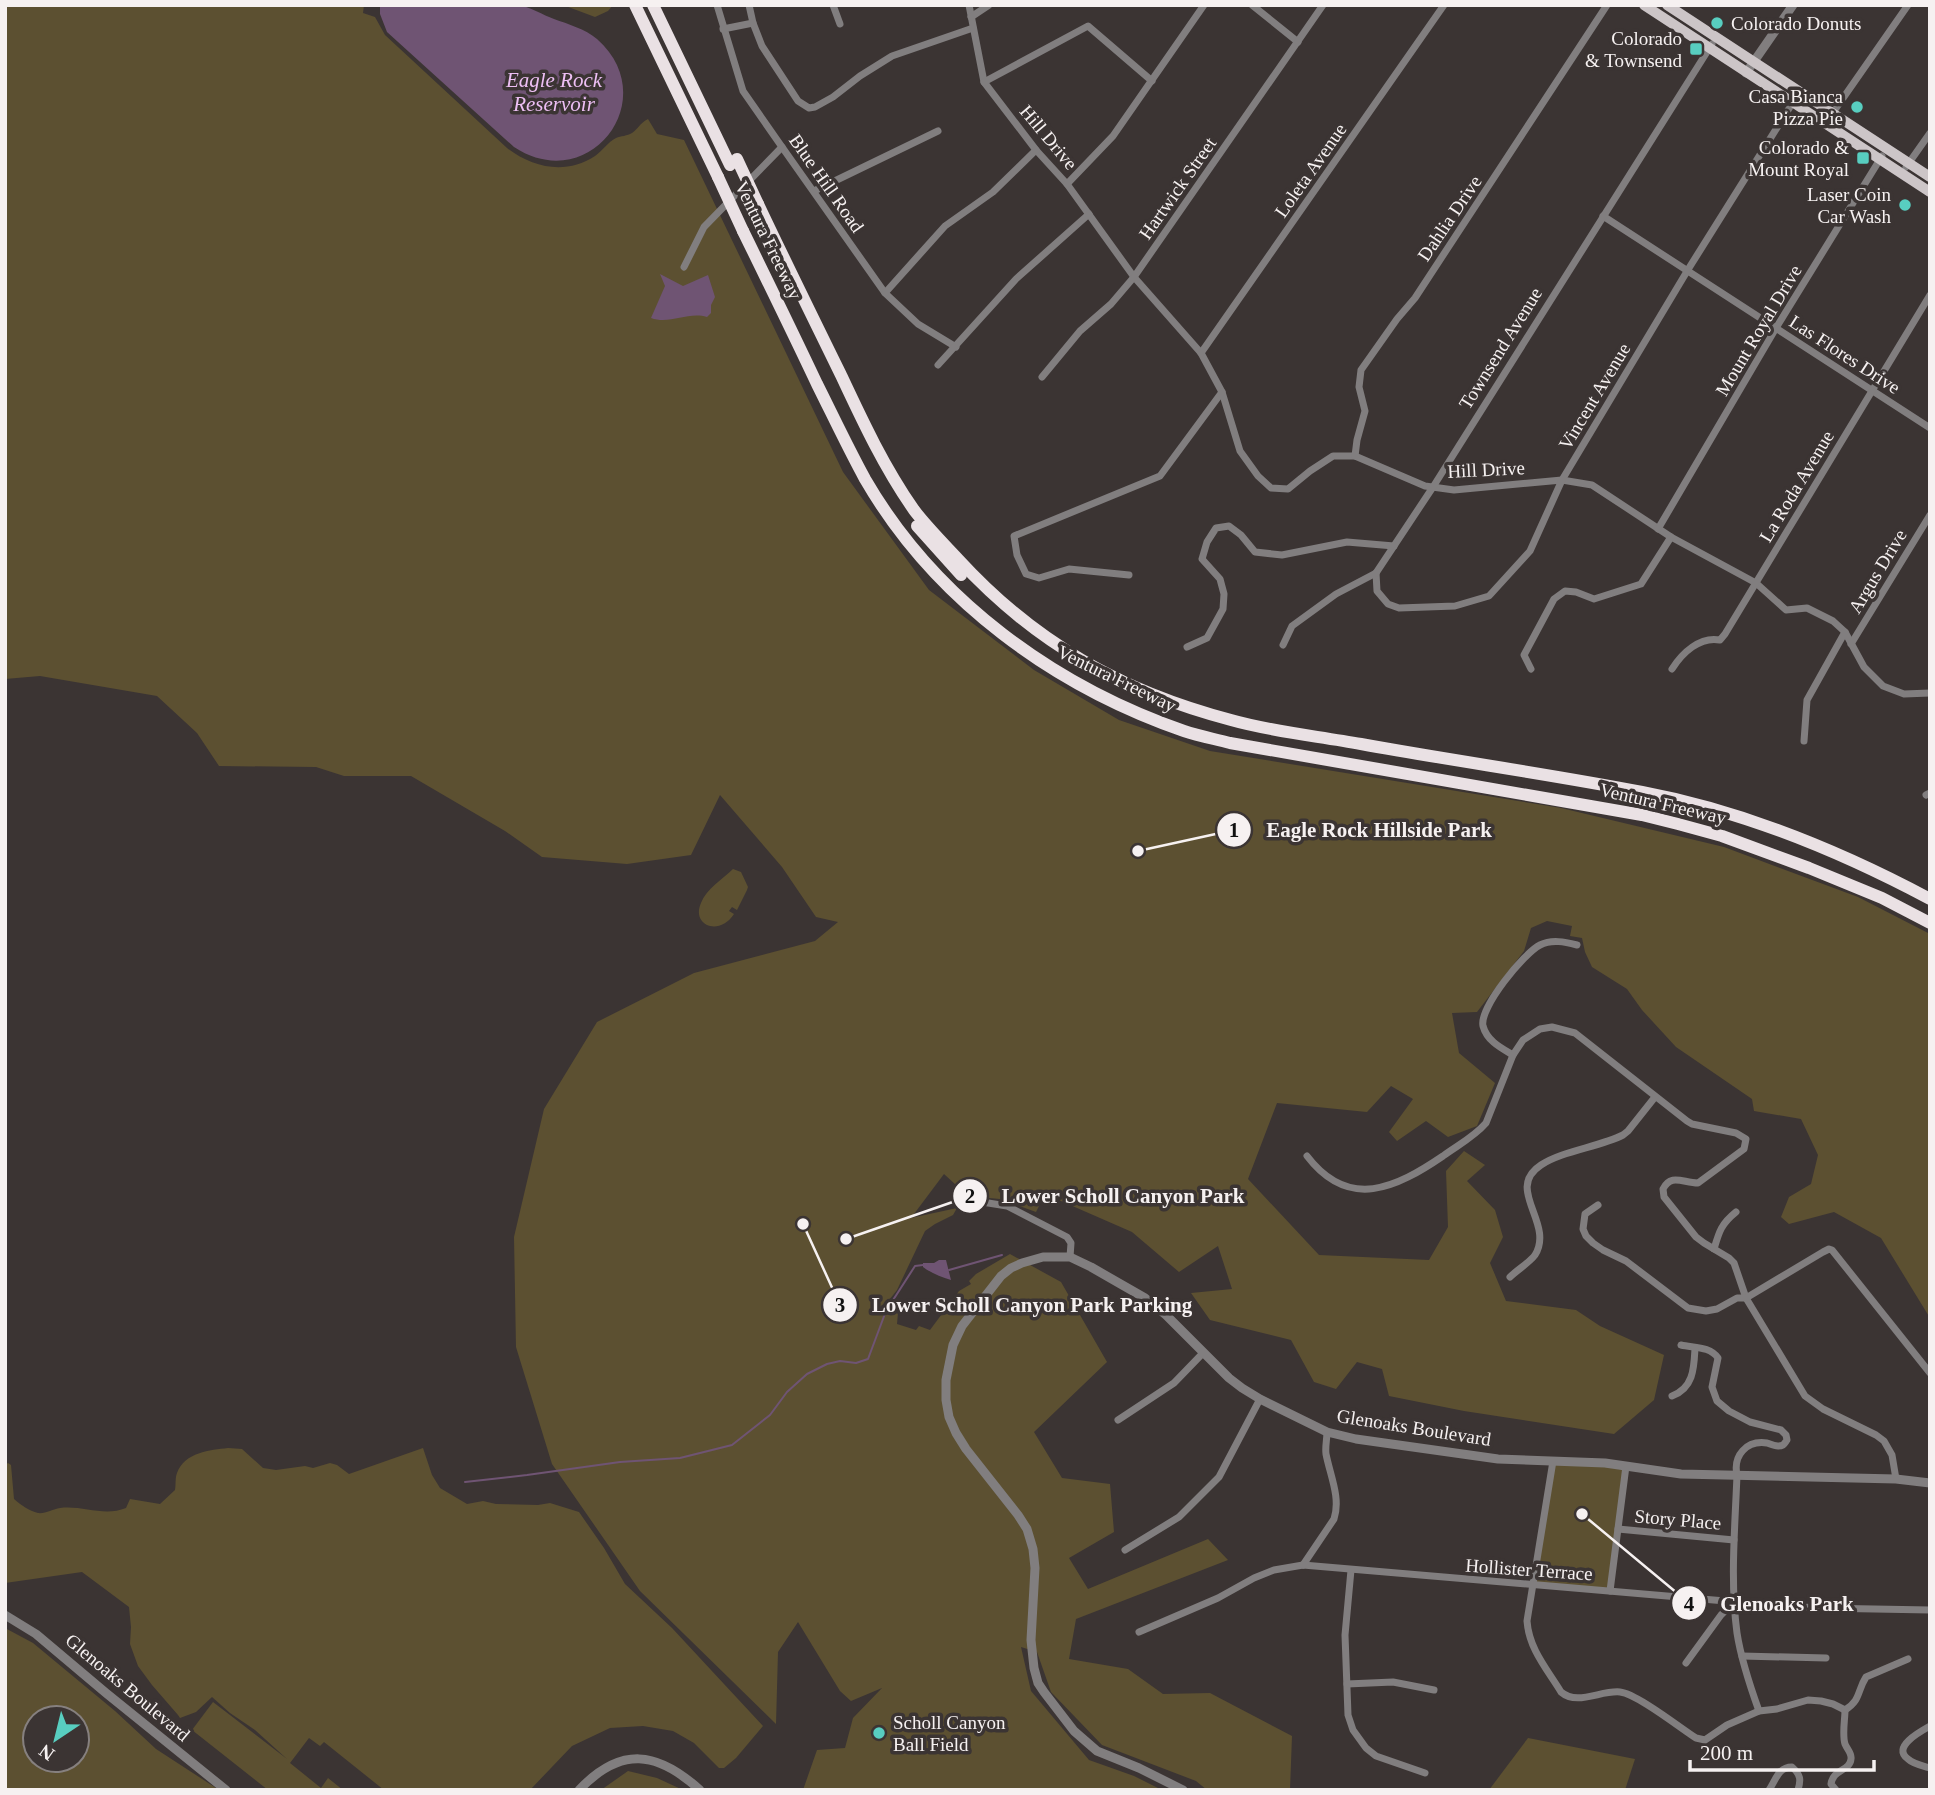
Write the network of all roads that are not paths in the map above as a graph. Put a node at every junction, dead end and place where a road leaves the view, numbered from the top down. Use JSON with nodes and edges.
{"nodes":[{"id":1,"x":635,"y":5,"type":"edge"},
{"id":2,"x":642,"y":5,"type":"edge"},
{"id":3,"x":653,"y":5,"type":"edge"},
{"id":4,"x":663,"y":5,"type":"edge"},
{"id":5,"x":716,"y":5,"type":"edge"},
{"id":6,"x":749,"y":5,"type":"edge"},
{"id":7,"x":833,"y":5,"type":"edge"},
{"id":8,"x":970,"y":5,"type":"edge"},
{"id":9,"x":989,"y":5,"type":"edge"},
{"id":10,"x":1204,"y":5,"type":"edge"},
{"id":11,"x":1252,"y":5,"type":"edge"},
{"id":12,"x":1323,"y":5,"type":"edge"},
{"id":13,"x":1444,"y":5,"type":"edge"},
{"id":14,"x":1607,"y":5,"type":"edge"},
{"id":15,"x":1644,"y":5,"type":"edge"},
{"id":16,"x":1667,"y":5,"type":"edge"},
{"id":17,"x":1793,"y":5,"type":"edge"},
{"id":18,"x":1909,"y":5,"type":"edge"},
{"id":19,"x":971,"y":17,"type":"junction"},
{"id":20,"x":753,"y":23,"type":"junction"},
{"id":21,"x":840,"y":24,"type":"dead end"},
{"id":22,"x":973,"y":28,"type":"junction"},
{"id":23,"x":723,"y":29,"type":"junction"},
{"id":24,"x":1716,"y":38,"type":"junction"},
{"id":25,"x":1298,"y":42,"type":"junction"},
{"id":26,"x":1709,"y":49,"type":"junction"},
{"id":27,"x":682,"y":54,"type":"junction"},
{"id":28,"x":1753,"y":62,"type":"junction"},
{"id":29,"x":1746,"y":73,"type":"junction"},
{"id":30,"x":673,"y":77,"type":"junction"},
{"id":31,"x":1152,"y":81,"type":"junction"},
{"id":32,"x":984,"y":82,"type":"junction"},
{"id":33,"x":1799,"y":92,"type":"junction"},
{"id":34,"x":1792,"y":103,"type":"junction"},
{"id":35,"x":1832,"y":114,"type":"junction"},
{"id":36,"x":702,"y":118,"type":"junction"},
{"id":37,"x":1825,"y":124,"type":"junction"},
{"id":38,"x":938,"y":131,"type":"dead end"},
{"id":39,"x":1930,"y":133,"type":"edge"},
{"id":40,"x":782,"y":148,"type":"junction"},
{"id":41,"x":1886,"y":149,"type":"junction"},
{"id":42,"x":1036,"y":150,"type":"junction"},
{"id":43,"x":1879,"y":160,"type":"junction"},
{"id":44,"x":1908,"y":163,"type":"junction"},
{"id":45,"x":727,"y":169,"type":"junction"},
{"id":46,"x":1901,"y":174,"type":"junction"},
{"id":47,"x":1930,"y":177,"type":"edge"},
{"id":48,"x":1067,"y":184,"type":"junction"},
{"id":49,"x":814,"y":191,"type":"junction"},
{"id":50,"x":1930,"y":192,"type":"edge"},
{"id":51,"x":1089,"y":214,"type":"junction"},
{"id":52,"x":1603,"y":216,"type":"junction"},
{"id":53,"x":684,"y":267,"type":"dead end"},
{"id":54,"x":1688,"y":271,"type":"junction"},
{"id":55,"x":1135,"y":277,"type":"junction"},
{"id":56,"x":885,"y":293,"type":"junction"},
{"id":57,"x":1930,"y":295,"type":"edge"},
{"id":58,"x":1776,"y":328,"type":"junction"},
{"id":59,"x":956,"y":347,"type":"junction"},
{"id":60,"x":1202,"y":354,"type":"junction"},
{"id":61,"x":938,"y":365,"type":"dead end"},
{"id":62,"x":1042,"y":377,"type":"dead end"},
{"id":63,"x":1873,"y":390,"type":"junction"},
{"id":64,"x":1222,"y":392,"type":"junction"},
{"id":65,"x":1930,"y":428,"type":"edge"},
{"id":66,"x":1355,"y":456,"type":"junction"},
{"id":67,"x":1562,"y":480,"type":"junction"},
{"id":68,"x":1433,"y":487,"type":"junction"},
{"id":69,"x":1930,"y":515,"type":"edge"},
{"id":70,"x":1658,"y":529,"type":"junction"},
{"id":71,"x":1671,"y":537,"type":"junction"},
{"id":72,"x":1394,"y":546,"type":"junction"},
{"id":73,"x":1376,"y":573,"type":"junction"},
{"id":74,"x":1129,"y":575,"type":"dead end"},
{"id":75,"x":1756,"y":583,"type":"junction"},
{"id":76,"x":1845,"y":632,"type":"junction"},
{"id":77,"x":1851,"y":644,"type":"junction"},
{"id":78,"x":1283,"y":645,"type":"dead end"},
{"id":79,"x":1187,"y":648,"type":"dead end"},
{"id":80,"x":1672,"y":669,"type":"dead end"},
{"id":81,"x":1531,"y":670,"type":"dead end"},
{"id":82,"x":1930,"y":693,"type":"edge"},
{"id":83,"x":1804,"y":741,"type":"dead end"},
{"id":84,"x":1419,"y":775,"type":"junction"},
{"id":85,"x":1930,"y":899,"type":"edge"},
{"id":86,"x":1930,"y":915,"type":"edge"},
{"id":87,"x":1930,"y":923,"type":"edge"},
{"id":88,"x":1577,"y":945,"type":"dead end"},
{"id":89,"x":1513,"y":1055,"type":"junction"},
{"id":90,"x":1655,"y":1097,"type":"junction"},
{"id":91,"x":1307,"y":1156,"type":"dead end"},
{"id":92,"x":960,"y":1205,"type":"dead end"},
{"id":93,"x":1598,"y":1205,"type":"dead end"},
{"id":94,"x":1736,"y":1212,"type":"dead end"},
{"id":95,"x":1714,"y":1249,"type":"junction"},
{"id":96,"x":1070,"y":1257,"type":"junction"},
{"id":97,"x":1510,"y":1277,"type":"dead end"},
{"id":98,"x":1746,"y":1298,"type":"junction"},
{"id":99,"x":1681,"y":1345,"type":"dead end"},
{"id":100,"x":1695,"y":1348,"type":"junction"},
{"id":101,"x":1203,"y":1353,"type":"junction"},
{"id":102,"x":1930,"y":1373,"type":"edge"},
{"id":103,"x":1672,"y":1396,"type":"dead end"},
{"id":104,"x":1260,"y":1399,"type":"junction"},
{"id":105,"x":1118,"y":1420,"type":"dead end"},
{"id":106,"x":1327,"y":1432,"type":"junction"},
{"id":107,"x":1553,"y":1461,"type":"junction"},
{"id":108,"x":1626,"y":1466,"type":"junction"},
{"id":109,"x":1737,"y":1475,"type":"junction"},
{"id":110,"x":1896,"y":1479,"type":"junction"},
{"id":111,"x":1930,"y":1483,"type":"edge"},
{"id":112,"x":1618,"y":1529,"type":"junction"},
{"id":113,"x":1734,"y":1540,"type":"junction"},
{"id":114,"x":1125,"y":1550,"type":"dead end"},
{"id":115,"x":1303,"y":1565,"type":"junction"},
{"id":116,"x":1351,"y":1570,"type":"junction"},
{"id":117,"x":1532,"y":1585,"type":"junction"},
{"id":118,"x":1609,"y":1591,"type":"junction"},
{"id":119,"x":1734,"y":1602,"type":"junction"},
{"id":120,"x":1930,"y":1610,"type":"edge"},
{"id":121,"x":5,"y":1615,"type":"edge"},
{"id":122,"x":1139,"y":1632,"type":"dead end"},
{"id":123,"x":1742,"y":1656,"type":"junction"},
{"id":124,"x":1826,"y":1658,"type":"dead end"},
{"id":125,"x":1908,"y":1659,"type":"dead end"},
{"id":126,"x":1686,"y":1663,"type":"dead end"},
{"id":127,"x":1347,"y":1684,"type":"junction"},
{"id":128,"x":1434,"y":1690,"type":"dead end"},
{"id":129,"x":1845,"y":1710,"type":"junction"},
{"id":130,"x":1759,"y":1711,"type":"junction"},
{"id":131,"x":1930,"y":1726,"type":"edge"},
{"id":132,"x":1930,"y":1768,"type":"edge"},
{"id":133,"x":1425,"y":1773,"type":"dead end"},
{"id":134,"x":226,"y":1790,"type":"edge"},
{"id":135,"x":579,"y":1790,"type":"edge"},
{"id":136,"x":700,"y":1790,"type":"edge"},
{"id":137,"x":1183,"y":1790,"type":"edge"},
{"id":138,"x":1769,"y":1790,"type":"edge"},
{"id":139,"x":1798,"y":1790,"type":"edge"},
{"id":140,"x":1836,"y":1790,"type":"edge"}],
"edges":[{"from":1,"to":30,"type":"highway","name":"Ventura Freeway"},
{"from":2,"to":30,"type":"highway"},
{"from":3,"to":27,"type":"highway"},
{"from":4,"to":27,"type":"highway","name":"Ventura Freeway"},
{"from":5,"to":23,"type":"street","name":"Blue Hill Road"},
{"from":6,"to":20,"type":"street"},
{"from":7,"to":21,"type":"street"},
{"from":8,"to":19,"type":"street","name":"Hill Drive"},
{"from":9,"to":19,"type":"street"},
{"from":10,"to":31,"type":"street"},
{"from":11,"to":25,"type":"street"},
{"from":12,"to":25,"type":"street","name":"Hartwick Street"},
{"from":13,"to":60,"type":"street","name":"Loleta Avenue"},
{"from":14,"to":66,"type":"street","name":"Dahlia Drive"},
{"from":15,"to":26,"type":"main road"},
{"from":16,"to":24,"type":"main road"},
{"from":17,"to":28,"type":"street"},
{"from":18,"to":35,"type":"street"},
{"from":19,"to":22,"type":"street","name":"Hill Drive"},
{"from":20,"to":22,"type":"street"},
{"from":20,"to":23,"type":"street"},
{"from":22,"to":32,"type":"street","name":"Hill Drive"},
{"from":23,"to":40,"type":"street","name":"Blue Hill Road"},
{"from":24,"to":26,"type":"street","name":"Townsend Avenue"},
{"from":24,"to":28,"type":"main road"},
{"from":25,"to":55,"type":"street","name":"Hartwick Street"},
{"from":26,"to":29,"type":"main road"},
{"from":26,"to":52,"type":"street","name":"Townsend Avenue"},
{"from":27,"to":36,"type":"highway","name":"Ventura Freeway"},
{"from":28,"to":29,"type":"street"},
{"from":28,"to":33,"type":"main road"},
{"from":29,"to":34,"type":"main road"},
{"from":30,"to":36,"type":"highway","name":"Ventura Freeway"},
{"from":31,"to":32,"type":"street"},
{"from":31,"to":48,"type":"street"},
{"from":32,"to":42,"type":"street","name":"Hill Drive"},
{"from":33,"to":34,"type":"street","name":"Vincent Avenue"},
{"from":33,"to":35,"type":"main road"},
{"from":34,"to":37,"type":"main road"},
{"from":34,"to":54,"type":"street","name":"Vincent Avenue"},
{"from":35,"to":37,"type":"street"},
{"from":35,"to":41,"type":"main road"},
{"from":36,"to":45,"type":"highway","name":"Ventura Freeway"},
{"from":36,"to":45,"type":"highway","name":"Ventura Freeway"},
{"from":37,"to":43,"type":"main road"},
{"from":38,"to":49,"type":"street"},
{"from":39,"to":44,"type":"street"},
{"from":40,"to":49,"type":"street","name":"Blue Hill Road"},
{"from":40,"to":53,"type":"street"},
{"from":41,"to":43,"type":"street","name":"Mount Royal Drive"},
{"from":41,"to":44,"type":"main road"},
{"from":42,"to":48,"type":"street","name":"Hill Drive"},
{"from":42,"to":56,"type":"street"},
{"from":43,"to":46,"type":"main road"},
{"from":43,"to":58,"type":"street","name":"Mount Royal Drive"},
{"from":44,"to":46,"type":"street"},
{"from":44,"to":47,"type":"main road"},
{"from":45,"to":84,"type":"highway","name":"Ventura Freeway","bridge":true},
{"from":45,"to":85,"type":"highway","name":"Ventura Freeway","bridge":true},
{"from":46,"to":50,"type":"main road"},
{"from":48,"to":51,"type":"street","name":"Hill Drive"},
{"from":49,"to":56,"type":"street","name":"Blue Hill Road"},
{"from":51,"to":55,"type":"street","name":"Hill Drive"},
{"from":51,"to":59,"type":"street"},
{"from":52,"to":54,"type":"street","name":"Las Flores Drive"},
{"from":52,"to":68,"type":"street","name":"Townsend Avenue"},
{"from":54,"to":58,"type":"street","name":"Las Flores Drive"},
{"from":54,"to":67,"type":"street","name":"Vincent Avenue"},
{"from":55,"to":60,"type":"street","name":"Hill Drive"},
{"from":55,"to":62,"type":"street","name":"Hartwick Street"},
{"from":56,"to":59,"type":"street","name":"Blue Hill Road"},
{"from":57,"to":63,"type":"street","name":"La Roda Avenue"},
{"from":58,"to":63,"type":"street","name":"Las Flores Drive"},
{"from":58,"to":70,"type":"street","name":"Mount Royal Drive"},
{"from":59,"to":61,"type":"street"},
{"from":60,"to":64,"type":"street","name":"Hill Drive"},
{"from":63,"to":65,"type":"street","name":"Las Flores Drive"},
{"from":63,"to":75,"type":"street","name":"La Roda Avenue"},
{"from":64,"to":66,"type":"street","name":"Hill Drive"},
{"from":64,"to":74,"type":"street"},
{"from":66,"to":68,"type":"street","name":"Hill Drive"},
{"from":67,"to":68,"type":"street","name":"Hill Drive"},
{"from":67,"to":70,"type":"street","name":"Hill Drive"},
{"from":67,"to":73,"type":"street","name":"Vincent Avenue"},
{"from":68,"to":72,"type":"street","name":"Townsend Avenue"},
{"from":69,"to":77,"type":"street","name":"Argus Drive"},
{"from":70,"to":71,"type":"street","name":"Hill Drive"},
{"from":71,"to":75,"type":"street","name":"Hill Drive"},
{"from":71,"to":81,"type":"street"},
{"from":72,"to":73,"type":"street","name":"Townsend Avenue"},
{"from":72,"to":79,"type":"street"},
{"from":73,"to":78,"type":"street","name":"Townsend Avenue"},
{"from":75,"to":76,"type":"street","name":"Hill Drive"},
{"from":75,"to":80,"type":"street","name":"La Roda Avenue"},
{"from":76,"to":77,"type":"street","name":"Hill Drive"},
{"from":76,"to":83,"type":"street","name":"Argus Drive"},
{"from":77,"to":82,"type":"street","name":"Hill Drive"},
{"from":84,"to":86,"type":"highway"},
{"from":84,"to":87,"type":"highway","name":"Ventura Freeway"},
{"from":88,"to":89,"type":"street"},
{"from":89,"to":90,"type":"street"},
{"from":89,"to":91,"type":"street"},
{"from":90,"to":95,"type":"street"},
{"from":90,"to":97,"type":"street"},
{"from":92,"to":96,"type":"street"},
{"from":93,"to":98,"type":"street"},
{"from":94,"to":95,"type":"street"},
{"from":95,"to":98,"type":"street"},
{"from":96,"to":101,"type":"street","name":"Glenoaks Boulevard"},
{"from":96,"to":137,"type":"street","name":"Glenoaks Boulevard"},
{"from":98,"to":102,"type":"street"},
{"from":98,"to":110,"type":"street"},
{"from":99,"to":100,"type":"street"},
{"from":100,"to":103,"type":"street"},
{"from":100,"to":109,"type":"street"},
{"from":101,"to":104,"type":"street","name":"Glenoaks Boulevard"},
{"from":101,"to":105,"type":"street"},
{"from":104,"to":106,"type":"street","name":"Glenoaks Boulevard"},
{"from":104,"to":114,"type":"street"},
{"from":106,"to":107,"type":"street","name":"Glenoaks Boulevard"},
{"from":106,"to":115,"type":"street"},
{"from":107,"to":108,"type":"street","name":"Glenoaks Boulevard"},
{"from":107,"to":117,"type":"street"},
{"from":108,"to":109,"type":"street","name":"Glenoaks Boulevard"},
{"from":108,"to":112,"type":"street"},
{"from":109,"to":110,"type":"street","name":"Glenoaks Boulevard"},
{"from":109,"to":113,"type":"street"},
{"from":110,"to":111,"type":"street","name":"Glenoaks Boulevard"},
{"from":112,"to":113,"type":"street","name":"Story Place"},
{"from":112,"to":118,"type":"street"},
{"from":113,"to":119,"type":"street"},
{"from":115,"to":116,"type":"street","name":"Hollister Terrace"},
{"from":115,"to":122,"type":"street","name":"Hollister Terrace"},
{"from":116,"to":117,"type":"street","name":"Hollister Terrace"},
{"from":116,"to":127,"type":"street"},
{"from":117,"to":118,"type":"street","name":"Hollister Terrace"},
{"from":117,"to":130,"type":"street"},
{"from":118,"to":119,"type":"street","name":"Hollister Terrace"},
{"from":119,"to":120,"type":"street","name":"Hollister Terrace"},
{"from":119,"to":123,"type":"street"},
{"from":119,"to":126,"type":"street"},
{"from":121,"to":134,"type":"street","name":"Glenoaks Boulevard"},
{"from":123,"to":124,"type":"street"},
{"from":123,"to":130,"type":"street"},
{"from":125,"to":129,"type":"street"},
{"from":127,"to":128,"type":"street"},
{"from":127,"to":133,"type":"street"},
{"from":129,"to":130,"type":"street"},
{"from":129,"to":140,"type":"street"},
{"from":131,"to":132,"type":"street"},
{"from":135,"to":136,"type":"street"},
{"from":138,"to":139,"type":"street"}]}
